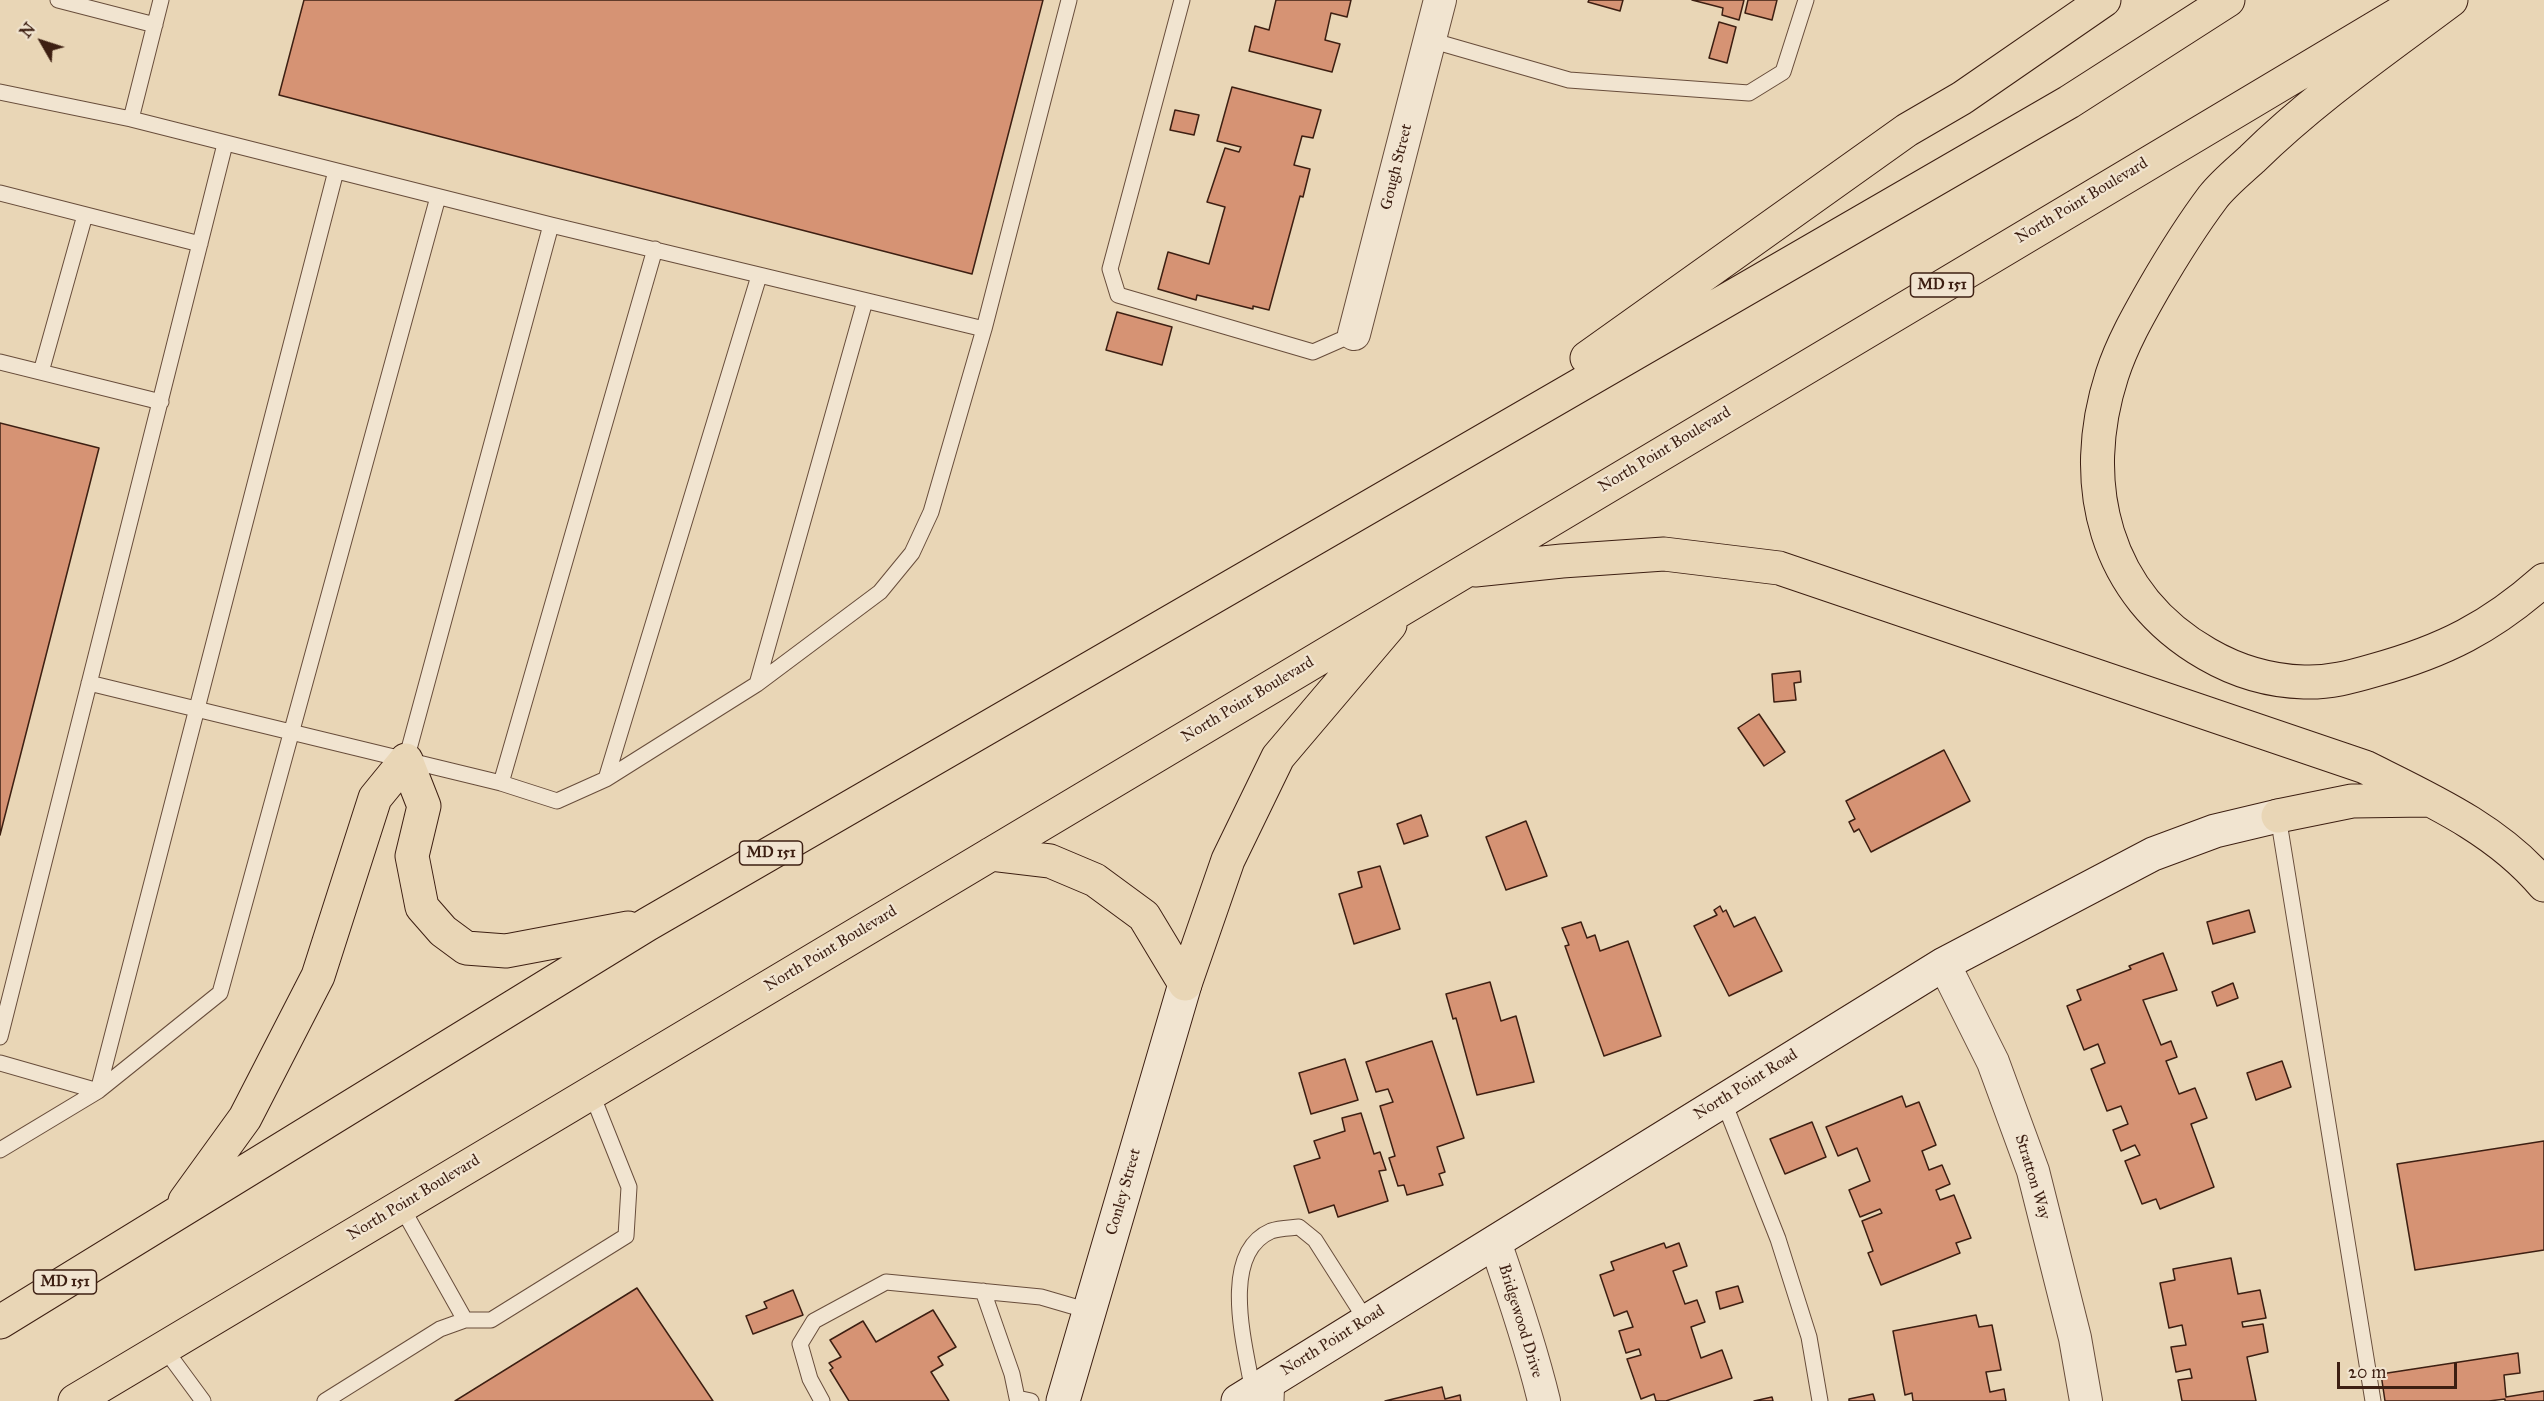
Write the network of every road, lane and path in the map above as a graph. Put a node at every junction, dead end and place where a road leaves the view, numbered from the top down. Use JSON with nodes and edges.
{"nodes":[{"id":1,"x":58,"y":0,"type":"edge"},
{"id":2,"x":161,"y":0,"type":"edge"},
{"id":3,"x":1069,"y":0,"type":"edge"},
{"id":4,"x":1182,"y":0,"type":"edge"},
{"id":5,"x":1440,"y":0,"type":"edge"},
{"id":6,"x":1806,"y":0,"type":"edge"},
{"id":7,"x":2104,"y":0,"type":"edge"},
{"id":8,"x":2228,"y":0,"type":"edge"},
{"id":9,"x":2422,"y":0,"type":"edge"},
{"id":10,"x":2451,"y":0,"type":"edge"},
{"id":11,"x":154,"y":25,"type":"junction"},
{"id":12,"x":1430,"y":40,"type":"junction"},
{"id":13,"x":0,"y":92,"type":"edge"},
{"id":14,"x":131,"y":119,"type":"junction"},
{"id":15,"x":225,"y":144,"type":"junction"},
{"id":16,"x":336,"y":171,"type":"junction"},
{"id":17,"x":0,"y":192,"type":"edge"},
{"id":18,"x":438,"y":197,"type":"junction"},
{"id":19,"x":85,"y":215,"type":"junction"},
{"id":20,"x":551,"y":225,"type":"junction"},
{"id":21,"x":200,"y":244,"type":"junction"},
{"id":22,"x":655,"y":249,"type":"junction"},
{"id":23,"x":759,"y":276,"type":"junction"},
{"id":24,"x":865,"y":301,"type":"junction"},
{"id":25,"x":984,"y":329,"type":"junction"},
{"id":26,"x":1354,"y":333,"type":"joint"},
{"id":27,"x":0,"y":362,"type":"edge"},
{"id":28,"x":41,"y":372,"type":"junction"},
{"id":29,"x":161,"y":402,"type":"junction"},
{"id":30,"x":1419,"y":477,"type":"junction"},
{"id":31,"x":1464,"y":571,"type":"junction"},
{"id":32,"x":2544,"y":580,"type":"edge"},
{"id":33,"x":1408,"y":604,"type":"junction"},
{"id":34,"x":89,"y":683,"type":"junction"},
{"id":35,"x":757,"y":684,"type":"junction"},
{"id":36,"x":196,"y":711,"type":"junction"},
{"id":37,"x":291,"y":733,"type":"junction"},
{"id":38,"x":406,"y":760,"type":"junction"},
{"id":39,"x":606,"y":779,"type":"junction"},
{"id":40,"x":501,"y":783,"type":"junction"},
{"id":41,"x":2432,"y":800,"type":"junction"},
{"id":42,"x":2278,"y":816,"type":"junction"},
{"id":43,"x":991,"y":854,"type":"junction"},
{"id":44,"x":2544,"y":885,"type":"edge"},
{"id":45,"x":648,"y":924,"type":"junction"},
{"id":46,"x":1944,"y":964,"type":"junction"},
{"id":47,"x":1185,"y":984,"type":"junction"},
{"id":48,"x":0,"y":1037,"type":"edge"},
{"id":49,"x":0,"y":1063,"type":"edge"},
{"id":50,"x":98,"y":1091,"type":"junction"},
{"id":51,"x":591,"y":1092,"type":"junction"},
{"id":52,"x":1723,"y":1100,"type":"junction"},
{"id":53,"x":0,"y":1150,"type":"edge"},
{"id":54,"x":400,"y":1206,"type":"junction"},
{"id":55,"x":176,"y":1213,"type":"junction"},
{"id":56,"x":1495,"y":1242,"type":"junction"},
{"id":57,"x":983,"y":1291,"type":"junction"},
{"id":58,"x":1089,"y":1311,"type":"junction"},
{"id":59,"x":465,"y":1320,"type":"junction"},
{"id":60,"x":1366,"y":1320,"type":"junction"},
{"id":61,"x":0,"y":1322,"type":"edge"},
{"id":62,"x":164,"y":1348,"type":"junction"},
{"id":63,"x":1261,"y":1392,"type":"edge"},
{"id":64,"x":75,"y":1401,"type":"edge"},
{"id":65,"x":203,"y":1401,"type":"edge"},
{"id":66,"x":325,"y":1401,"type":"edge"},
{"id":67,"x":822,"y":1401,"type":"edge"},
{"id":68,"x":1031,"y":1401,"type":"edge"},
{"id":69,"x":1063,"y":1401,"type":"edge"},
{"id":70,"x":1544,"y":1401,"type":"edge"},
{"id":71,"x":1820,"y":1401,"type":"edge"},
{"id":72,"x":2086,"y":1401,"type":"edge"},
{"id":73,"x":2373,"y":1401,"type":"edge"}],
"edges":[{"from":1,"to":11,"type":"lane"},
{"from":2,"to":11,"type":"lane"},
{"from":3,"to":25,"type":"lane"},
{"from":4,"to":26,"type":"lane"},
{"from":5,"to":12,"type":"street","name":"Gough Street"},
{"from":6,"to":12,"type":"lane"},
{"from":7,"to":30,"type":"main road"},
{"from":8,"to":30,"type":"main road","number":"MD 151"},
{"from":9,"to":31,"type":"main road","name":"North Point Boulevard","number":"MD 151"},
{"from":10,"to":32,"type":"main road"},
{"from":11,"to":14,"type":"lane"},
{"from":12,"to":26,"type":"street","name":"Gough Street"},
{"from":13,"to":14,"type":"lane"},
{"from":14,"to":15,"type":"lane"},
{"from":15,"to":16,"type":"lane"},
{"from":15,"to":21,"type":"lane"},
{"from":16,"to":18,"type":"lane"},
{"from":16,"to":36,"type":"lane"},
{"from":17,"to":19,"type":"lane"},
{"from":18,"to":20,"type":"lane"},
{"from":18,"to":37,"type":"lane"},
{"from":19,"to":21,"type":"lane"},
{"from":19,"to":28,"type":"lane"},
{"from":20,"to":22,"type":"lane"},
{"from":20,"to":38,"type":"lane"},
{"from":21,"to":29,"type":"lane"},
{"from":22,"to":23,"type":"lane"},
{"from":22,"to":40,"type":"lane"},
{"from":23,"to":24,"type":"lane"},
{"from":23,"to":39,"type":"lane"},
{"from":24,"to":25,"type":"lane"},
{"from":24,"to":35,"type":"lane"},
{"from":25,"to":35,"type":"lane"},
{"from":27,"to":28,"type":"lane"},
{"from":28,"to":29,"type":"lane"},
{"from":29,"to":34,"type":"lane"},
{"from":30,"to":45,"type":"main road","number":"MD 151"},
{"from":31,"to":33,"type":"main road","name":"North Point Boulevard","number":"MD 151"},
{"from":31,"to":41,"type":"main road"},
{"from":33,"to":43,"type":"main road","name":"North Point Boulevard","number":"MD 151"},
{"from":33,"to":47,"type":"main road"},
{"from":34,"to":36,"type":"lane"},
{"from":34,"to":48,"type":"lane"},
{"from":35,"to":39,"type":"lane"},
{"from":36,"to":37,"type":"lane"},
{"from":36,"to":50,"type":"lane"},
{"from":37,"to":38,"type":"lane"},
{"from":37,"to":50,"type":"lane"},
{"from":38,"to":40,"type":"lane"},
{"from":38,"to":45,"type":"main road"},
{"from":38,"to":55,"type":"main road"},
{"from":39,"to":40,"type":"lane"},
{"from":41,"to":42,"type":"main road"},
{"from":41,"to":44,"type":"main road"},
{"from":42,"to":46,"type":"street","name":"North Point Road"},
{"from":42,"to":73,"type":"lane"},
{"from":43,"to":47,"type":"main road"},
{"from":43,"to":51,"type":"main road","name":"North Point Boulevard","number":"MD 151"},
{"from":45,"to":55,"type":"main road","number":"MD 151"},
{"from":46,"to":52,"type":"street","name":"North Point Road"},
{"from":46,"to":72,"type":"street","name":"Stratton Way"},
{"from":47,"to":58,"type":"street","name":"Conley Street"},
{"from":49,"to":50,"type":"lane"},
{"from":50,"to":53,"type":"lane"},
{"from":51,"to":54,"type":"main road","name":"North Point Boulevard","number":"MD 151"},
{"from":51,"to":59,"type":"lane"},
{"from":52,"to":56,"type":"street","name":"North Point Road"},
{"from":52,"to":71,"type":"lane"},
{"from":54,"to":59,"type":"lane"},
{"from":54,"to":62,"type":"main road","name":"North Point Boulevard","number":"MD 151"},
{"from":55,"to":61,"type":"main road","number":"MD 151"},
{"from":56,"to":60,"type":"street","name":"North Point Road"},
{"from":56,"to":70,"type":"street","name":"Bridgewood Drive"},
{"from":57,"to":58,"type":"lane"},
{"from":57,"to":67,"type":"lane"},
{"from":57,"to":68,"type":"lane"},
{"from":58,"to":69,"type":"street","name":"Conley Street"},
{"from":59,"to":66,"type":"lane"},
{"from":60,"to":63,"type":"street","name":"North Point Road"},
{"from":60,"to":63,"type":"lane"},
{"from":62,"to":64,"type":"main road","name":"North Point Boulevard","number":"MD 151"},
{"from":62,"to":65,"type":"lane"}]}
